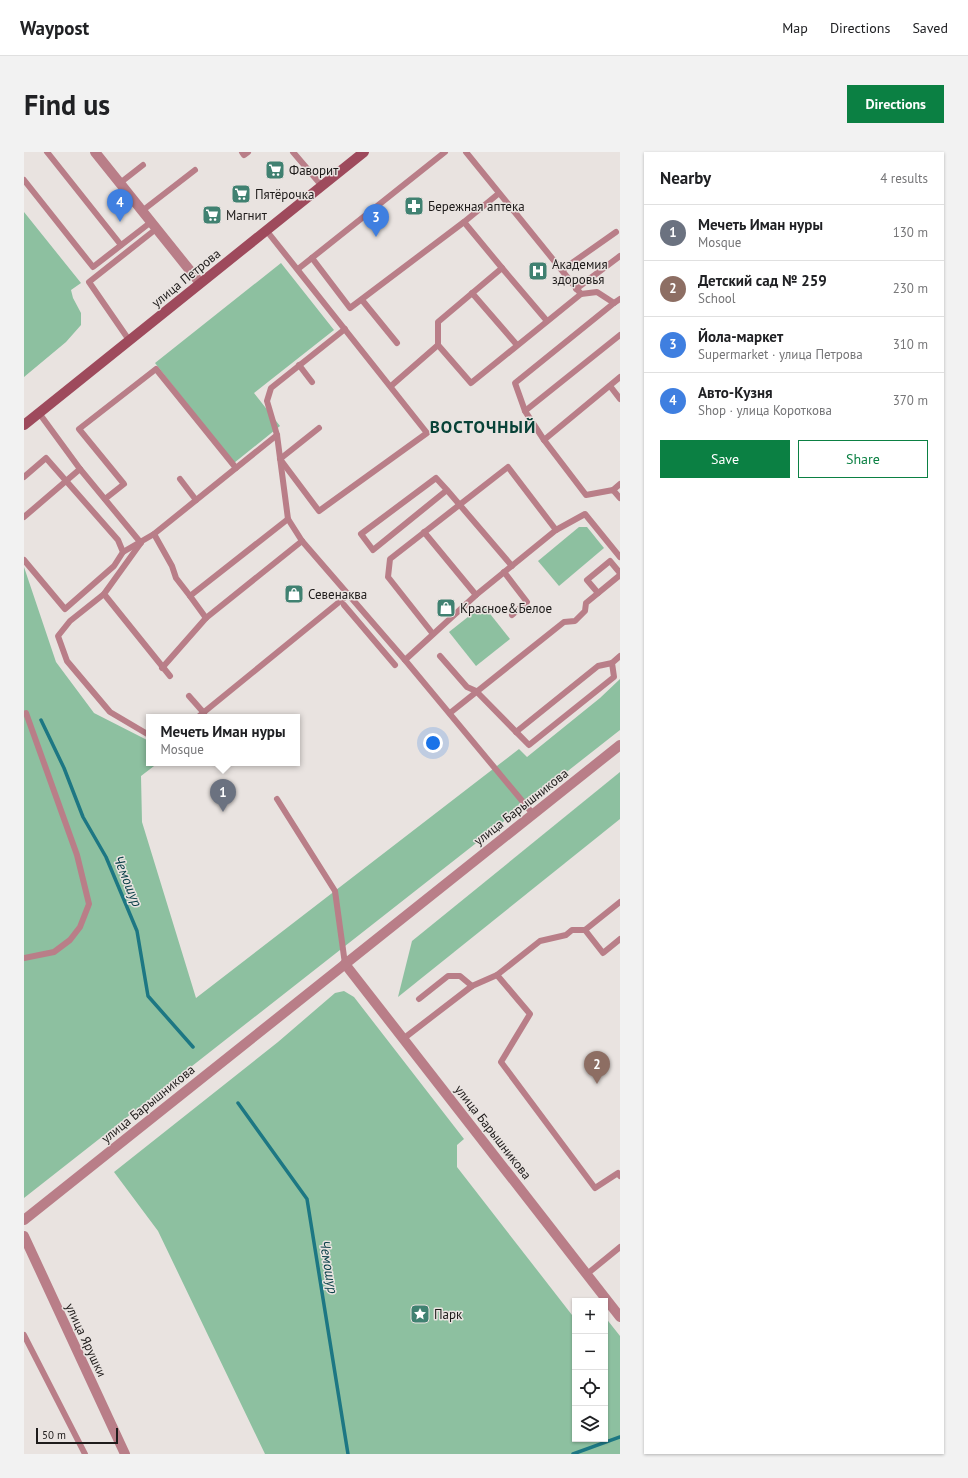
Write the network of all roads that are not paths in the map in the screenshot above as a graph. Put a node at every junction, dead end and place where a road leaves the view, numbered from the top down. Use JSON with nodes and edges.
{"nodes":[{"id":1,"x":47,"y":152,"type":"edge"},
{"id":2,"x":95,"y":152,"type":"edge"},
{"id":3,"x":242,"y":152,"type":"edge"},
{"id":4,"x":248,"y":152,"type":"edge"},
{"id":5,"x":293,"y":152,"type":"edge"},
{"id":6,"x":364,"y":152,"type":"edge"},
{"id":7,"x":445,"y":152,"type":"edge"},
{"id":8,"x":466,"y":152,"type":"edge"},
{"id":9,"x":143,"y":165,"type":"dead end"},
{"id":10,"x":195,"y":170,"type":"dead end"},
{"id":11,"x":24,"y":180,"type":"edge"},
{"id":12,"x":120,"y":184,"type":"junction"},
{"id":13,"x":322,"y":186,"type":"junction"},
{"id":14,"x":498,"y":194,"type":"junction"},
{"id":15,"x":142,"y":211,"type":"junction"},
{"id":16,"x":464,"y":222,"type":"junction"},
{"id":17,"x":153,"y":226,"type":"junction"},
{"id":18,"x":266,"y":230,"type":"junction"},
{"id":19,"x":616,"y":232,"type":"dead end"},
{"id":20,"x":121,"y":245,"type":"junction"},
{"id":21,"x":620,"y":256,"type":"edge"},
{"id":22,"x":312,"y":258,"type":"junction"},
{"id":23,"x":502,"y":268,"type":"junction"},
{"id":24,"x":298,"y":269,"type":"junction"},
{"id":25,"x":562,"y":270,"type":"junction"},
{"id":26,"x":200,"y":283,"type":"junction"},
{"id":27,"x":578,"y":291,"type":"junction"},
{"id":28,"x":472,"y":293,"type":"junction"},
{"id":29,"x":620,"y":299,"type":"edge"},
{"id":30,"x":362,"y":300,"type":"junction"},
{"id":31,"x":614,"y":303,"type":"junction"},
{"id":32,"x":547,"y":321,"type":"junction"},
{"id":33,"x":346,"y":329,"type":"junction"},
{"id":34,"x":620,"y":334,"type":"edge"},
{"id":35,"x":129,"y":340,"type":"junction"},
{"id":36,"x":397,"y":343,"type":"dead end"},
{"id":37,"x":438,"y":345,"type":"junction"},
{"id":38,"x":517,"y":345,"type":"junction"},
{"id":39,"x":299,"y":365,"type":"junction"},
{"id":40,"x":620,"y":377,"type":"edge"},
{"id":41,"x":312,"y":382,"type":"dead end"},
{"id":42,"x":391,"y":386,"type":"junction"},
{"id":43,"x":610,"y":386,"type":"junction"},
{"id":44,"x":620,"y":399,"type":"edge"},
{"id":45,"x":525,"y":411,"type":"junction"},
{"id":46,"x":39,"y":413,"type":"junction"},
{"id":47,"x":24,"y":425,"type":"edge"},
{"id":48,"x":319,"y":428,"type":"dead end"},
{"id":49,"x":277,"y":435,"type":"junction"},
{"id":50,"x":544,"y":440,"type":"junction"},
{"id":51,"x":280,"y":459,"type":"junction"},
{"id":52,"x":236,"y":468,"type":"junction"},
{"id":53,"x":80,"y":469,"type":"junction"},
{"id":54,"x":24,"y":477,"type":"edge"},
{"id":55,"x":180,"y":479,"type":"dead end"},
{"id":56,"x":66,"y":481,"type":"junction"},
{"id":57,"x":620,"y":484,"type":"edge"},
{"id":58,"x":447,"y":490,"type":"junction"},
{"id":59,"x":613,"y":490,"type":"junction"},
{"id":60,"x":620,"y":498,"type":"edge"},
{"id":61,"x":105,"y":499,"type":"junction"},
{"id":62,"x":196,"y":500,"type":"junction"},
{"id":63,"x":460,"y":504,"type":"junction"},
{"id":64,"x":24,"y":517,"type":"edge"},
{"id":65,"x":288,"y":519,"type":"junction"},
{"id":66,"x":556,"y":530,"type":"junction"},
{"id":67,"x":424,"y":532,"type":"junction"},
{"id":68,"x":154,"y":534,"type":"junction"},
{"id":69,"x":302,"y":541,"type":"junction"},
{"id":70,"x":141,"y":542,"type":"junction"},
{"id":71,"x":123,"y":552,"type":"junction"},
{"id":72,"x":620,"y":557,"type":"edge"},
{"id":73,"x":24,"y":560,"type":"edge"},
{"id":74,"x":512,"y":566,"type":"junction"},
{"id":75,"x":504,"y":572,"type":"junction"},
{"id":76,"x":620,"y":574,"type":"edge"},
{"id":77,"x":598,"y":593,"type":"junction"},
{"id":78,"x":104,"y":594,"type":"junction"},
{"id":79,"x":349,"y":594,"type":"junction"},
{"id":80,"x":476,"y":595,"type":"junction"},
{"id":81,"x":190,"y":596,"type":"junction"},
{"id":82,"x":344,"y":605,"type":"dead end"},
{"id":83,"x":512,"y":615,"type":"dead end"},
{"id":84,"x":206,"y":618,"type":"junction"},
{"id":85,"x":378,"y":628,"type":"junction"},
{"id":86,"x":433,"y":634,"type":"junction"},
{"id":87,"x":370,"y":635,"type":"junction"},
{"id":88,"x":440,"y":656,"type":"dead end"},
{"id":89,"x":620,"y":656,"type":"edge"},
{"id":90,"x":405,"y":660,"type":"junction"},
{"id":91,"x":612,"y":663,"type":"junction"},
{"id":92,"x":395,"y":665,"type":"dead end"},
{"id":93,"x":162,"y":668,"type":"junction"},
{"id":94,"x":170,"y":676,"type":"dead end"},
{"id":95,"x":476,"y":691,"type":"junction"},
{"id":96,"x":189,"y":696,"type":"dead end"},
{"id":97,"x":26,"y":713,"type":"dead end"},
{"id":98,"x":204,"y":713,"type":"joint"},
{"id":99,"x":450,"y":713,"type":"junction"},
{"id":100,"x":516,"y":732,"type":"junction"},
{"id":101,"x":146,"y":733,"type":"edge"},
{"id":102,"x":620,"y":745,"type":"edge"},
{"id":103,"x":276,"y":799,"type":"dead end"},
{"id":104,"x":533,"y":814,"type":"junction"},
{"id":105,"x":620,"y":902,"type":"edge"},
{"id":106,"x":585,"y":930,"type":"junction"},
{"id":107,"x":620,"y":939,"type":"edge"},
{"id":108,"x":24,"y":958,"type":"edge"},
{"id":109,"x":345,"y":964,"type":"junction"},
{"id":110,"x":496,"y":975,"type":"junction"},
{"id":111,"x":472,"y":986,"type":"junction"},
{"id":112,"x":419,"y":999,"type":"dead end"},
{"id":113,"x":403,"y":1039,"type":"junction"},
{"id":114,"x":620,"y":1176,"type":"edge"},
{"id":115,"x":24,"y":1220,"type":"edge"},
{"id":116,"x":24,"y":1236,"type":"edge"},
{"id":117,"x":620,"y":1247,"type":"edge"},
{"id":118,"x":587,"y":1274,"type":"junction"},
{"id":119,"x":620,"y":1317,"type":"edge"},
{"id":120,"x":24,"y":1335,"type":"edge"},
{"id":121,"x":85,"y":1454,"type":"edge"},
{"id":122,"x":125,"y":1454,"type":"edge"}],
"edges":[{"from":1,"to":20,"type":"lane"},
{"from":2,"to":12,"type":"street"},
{"from":3,"to":4,"type":"lane"},
{"from":5,"to":13,"type":"lane"},
{"from":6,"to":13,"type":"main road","name":"улица Петрова"},
{"from":7,"to":22,"type":"lane"},
{"from":8,"to":14,"type":"lane"},
{"from":9,"to":12,"type":"lane"},
{"from":10,"to":15,"type":"lane"},
{"from":11,"to":20,"type":"lane"},
{"from":12,"to":15,"type":"street"},
{"from":13,"to":18,"type":"main road","name":"улица Петрова"},
{"from":14,"to":16,"type":"lane"},
{"from":14,"to":25,"type":"lane"},
{"from":15,"to":17,"type":"street"},
{"from":16,"to":23,"type":"lane"},
{"from":16,"to":30,"type":"lane"},
{"from":17,"to":20,"type":"lane"},
{"from":17,"to":26,"type":"street"},
{"from":17,"to":35,"type":"lane"},
{"from":18,"to":24,"type":"lane"},
{"from":18,"to":26,"type":"main road","name":"улица Петрова"},
{"from":19,"to":25,"type":"lane"},
{"from":21,"to":27,"type":"lane"},
{"from":22,"to":24,"type":"lane"},
{"from":22,"to":30,"type":"lane"},
{"from":23,"to":28,"type":"lane"},
{"from":23,"to":32,"type":"lane"},
{"from":24,"to":33,"type":"lane"},
{"from":25,"to":27,"type":"lane"},
{"from":26,"to":35,"type":"main road","name":"улица Петрова"},
{"from":27,"to":31,"type":"lane"},
{"from":27,"to":32,"type":"lane"},
{"from":28,"to":37,"type":"lane"},
{"from":28,"to":38,"type":"lane"},
{"from":29,"to":31,"type":"lane"},
{"from":30,"to":36,"type":"lane"},
{"from":31,"to":45,"type":"lane"},
{"from":32,"to":38,"type":"lane"},
{"from":33,"to":39,"type":"lane"},
{"from":33,"to":42,"type":"lane"},
{"from":34,"to":45,"type":"lane"},
{"from":35,"to":46,"type":"main road","name":"улица Петрова"},
{"from":37,"to":38,"type":"lane"},
{"from":37,"to":42,"type":"lane"},
{"from":39,"to":41,"type":"lane"},
{"from":39,"to":49,"type":"lane"},
{"from":40,"to":43,"type":"lane"},
{"from":42,"to":51,"type":"lane"},
{"from":43,"to":44,"type":"lane"},
{"from":43,"to":50,"type":"lane"},
{"from":45,"to":50,"type":"lane"},
{"from":46,"to":47,"type":"main road","name":"улица Петрова"},
{"from":46,"to":53,"type":"lane"},
{"from":48,"to":51,"type":"lane"},
{"from":49,"to":51,"type":"lane"},
{"from":49,"to":52,"type":"lane"},
{"from":50,"to":59,"type":"lane"},
{"from":51,"to":65,"type":"lane"},
{"from":52,"to":61,"type":"lane"},
{"from":52,"to":62,"type":"lane"},
{"from":53,"to":56,"type":"lane"},
{"from":53,"to":61,"type":"lane"},
{"from":54,"to":56,"type":"lane"},
{"from":55,"to":62,"type":"lane"},
{"from":56,"to":64,"type":"lane"},
{"from":56,"to":71,"type":"lane"},
{"from":57,"to":59,"type":"lane"},
{"from":58,"to":58,"type":"lane"},
{"from":58,"to":63,"type":"lane"},
{"from":59,"to":60,"type":"lane"},
{"from":61,"to":70,"type":"lane"},
{"from":62,"to":68,"type":"lane"},
{"from":63,"to":66,"type":"lane"},
{"from":63,"to":67,"type":"lane"},
{"from":63,"to":74,"type":"lane"},
{"from":65,"to":69,"type":"lane"},
{"from":65,"to":81,"type":"lane"},
{"from":66,"to":72,"type":"lane"},
{"from":66,"to":74,"type":"lane"},
{"from":67,"to":80,"type":"lane"},
{"from":67,"to":86,"type":"lane"},
{"from":68,"to":70,"type":"lane"},
{"from":68,"to":81,"type":"lane"},
{"from":69,"to":79,"type":"lane"},
{"from":69,"to":84,"type":"lane"},
{"from":70,"to":71,"type":"lane"},
{"from":70,"to":78,"type":"lane"},
{"from":71,"to":73,"type":"lane"},
{"from":74,"to":75,"type":"lane"},
{"from":75,"to":80,"type":"lane"},
{"from":75,"to":83,"type":"lane"},
{"from":76,"to":77,"type":"lane"},
{"from":76,"to":77,"type":"lane"},
{"from":77,"to":95,"type":"lane"},
{"from":78,"to":93,"type":"lane"},
{"from":78,"to":101,"type":"lane"},
{"from":79,"to":85,"type":"lane"},
{"from":79,"to":98,"type":"lane"},
{"from":80,"to":86,"type":"lane"},
{"from":81,"to":84,"type":"lane"},
{"from":82,"to":87,"type":"lane"},
{"from":84,"to":93,"type":"lane"},
{"from":85,"to":87,"type":"lane"},
{"from":85,"to":90,"type":"lane"},
{"from":86,"to":90,"type":"lane"},
{"from":87,"to":92,"type":"lane"},
{"from":88,"to":95,"type":"lane"},
{"from":89,"to":91,"type":"lane"},
{"from":90,"to":99,"type":"lane"},
{"from":91,"to":100,"type":"lane"},
{"from":91,"to":100,"type":"lane"},
{"from":93,"to":94,"type":"lane"},
{"from":95,"to":99,"type":"lane"},
{"from":95,"to":100,"type":"lane"},
{"from":96,"to":98,"type":"lane"},
{"from":97,"to":108,"type":"lane"},
{"from":99,"to":104,"type":"lane"},
{"from":102,"to":104,"type":"street","name":"улица Барышникова"},
{"from":103,"to":109,"type":"lane"},
{"from":104,"to":109,"type":"street","name":"улица Барышникова"},
{"from":105,"to":106,"type":"lane"},
{"from":106,"to":107,"type":"lane"},
{"from":106,"to":110,"type":"lane"},
{"from":109,"to":113,"type":"street","name":"улица Барышникова"},
{"from":109,"to":115,"type":"street","name":"улица Барышникова"},
{"from":110,"to":111,"type":"lane"},
{"from":110,"to":114,"type":"lane"},
{"from":111,"to":112,"type":"lane"},
{"from":111,"to":113,"type":"lane"},
{"from":113,"to":118,"type":"street","name":"улица Барышникова"},
{"from":116,"to":122,"type":"street","name":"улица Ярушки"},
{"from":117,"to":118,"type":"lane"},
{"from":118,"to":119,"type":"street","name":"улица Барышникова"},
{"from":120,"to":121,"type":"lane"}]}
